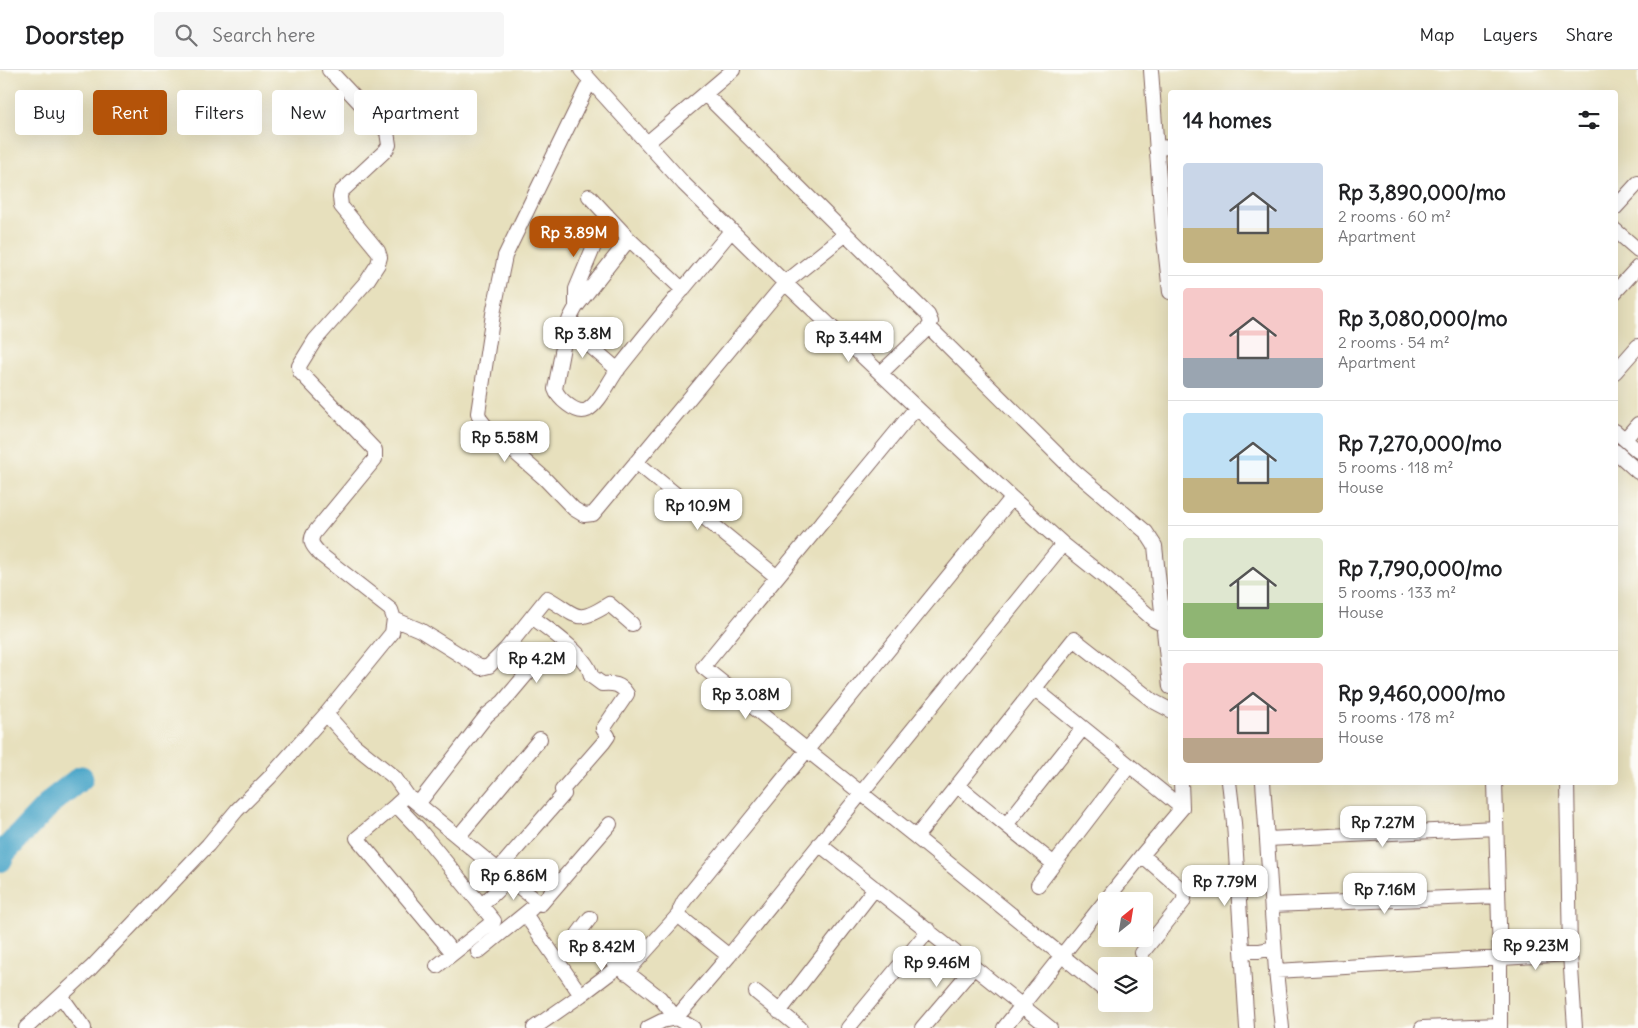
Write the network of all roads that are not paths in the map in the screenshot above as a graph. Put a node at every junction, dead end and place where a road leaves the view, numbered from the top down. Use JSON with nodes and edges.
{"nodes":[{"id":1,"x":329,"y":70,"type":"edge"},
{"id":2,"x":733,"y":70,"type":"edge"},
{"id":3,"x":1151,"y":70,"type":"edge"},
{"id":4,"x":585,"y":76,"type":"edge"},
{"id":5,"x":705,"y":94,"type":"junction"},
{"id":6,"x":647,"y":143,"type":"junction"},
{"id":7,"x":1168,"y":147,"type":"edge"},
{"id":8,"x":1156,"y":148,"type":"junction"},
{"id":9,"x":1638,"y":183,"type":"edge"},
{"id":10,"x":589,"y":196,"type":"dead end"},
{"id":11,"x":1618,"y":205,"type":"edge"},
{"id":12,"x":607,"y":215,"type":"junction"},
{"id":13,"x":731,"y":230,"type":"junction"},
{"id":14,"x":1618,"y":233,"type":"edge"},
{"id":15,"x":846,"y":234,"type":"junction"},
{"id":16,"x":629,"y":239,"type":"junction"},
{"id":17,"x":1638,"y":250,"type":"edge"},
{"id":18,"x":1638,"y":267,"type":"edge"},
{"id":19,"x":1168,"y":274,"type":"edge"},
{"id":20,"x":785,"y":283,"type":"junction"},
{"id":21,"x":1618,"y":289,"type":"edge"},
{"id":22,"x":683,"y":290,"type":"junction"},
{"id":23,"x":576,"y":307,"type":"junction"},
{"id":24,"x":567,"y":326,"type":"junction"},
{"id":25,"x":929,"y":328,"type":"junction"},
{"id":26,"x":1638,"y":346,"type":"edge"},
{"id":27,"x":1618,"y":369,"type":"edge"},
{"id":28,"x":618,"y":370,"type":"junction"},
{"id":29,"x":881,"y":373,"type":"junction"},
{"id":30,"x":916,"y":408,"type":"junction"},
{"id":31,"x":1638,"y":424,"type":"edge"},
{"id":32,"x":1620,"y":435,"type":"edge"},
{"id":33,"x":1638,"y":451,"type":"edge"},
{"id":34,"x":1618,"y":455,"type":"edge"},
{"id":35,"x":636,"y":462,"type":"junction"},
{"id":36,"x":1638,"y":472,"type":"edge"},
{"id":37,"x":1012,"y":498,"type":"junction"},
{"id":38,"x":1063,"y":544,"type":"junction"},
{"id":39,"x":777,"y":577,"type":"junction"},
{"id":40,"x":532,"y":617,"type":"junction"},
{"id":41,"x":394,"y":619,"type":"junction"},
{"id":42,"x":632,"y":624,"type":"dead end"},
{"id":43,"x":1167,"y":625,"type":"edge"},
{"id":44,"x":1168,"y":646,"type":"edge"},
{"id":45,"x":506,"y":649,"type":"junction"},
{"id":46,"x":1034,"y":688,"type":"junction"},
{"id":47,"x":1168,"y":709,"type":"edge"},
{"id":48,"x":326,"y":714,"type":"junction"},
{"id":49,"x":1083,"y":728,"type":"junction"},
{"id":50,"x":540,"y":739,"type":"dead end"},
{"id":51,"x":806,"y":750,"type":"junction"},
{"id":52,"x":1130,"y":766,"type":"junction"},
{"id":53,"x":957,"y":785,"type":"junction"},
{"id":54,"x":1181,"y":785,"type":"edge"},
{"id":55,"x":1229,"y":785,"type":"edge"},
{"id":56,"x":1263,"y":785,"type":"edge"},
{"id":57,"x":1495,"y":785,"type":"edge"},
{"id":58,"x":1567,"y":785,"type":"edge"},
{"id":59,"x":861,"y":793,"type":"junction"},
{"id":60,"x":412,"y":800,"type":"junction"},
{"id":61,"x":396,"y":805,"type":"junction"},
{"id":62,"x":1182,"y":808,"type":"junction"},
{"id":63,"x":610,"y":824,"type":"dead end"},
{"id":64,"x":1006,"y":825,"type":"junction"},
{"id":65,"x":1496,"y":828,"type":"junction"},
{"id":66,"x":916,"y":837,"type":"junction"},
{"id":67,"x":458,"y":838,"type":"junction"},
{"id":68,"x":1268,"y":839,"type":"junction"},
{"id":69,"x":820,"y":844,"type":"junction"},
{"id":70,"x":1142,"y":855,"type":"junction"},
{"id":71,"x":1054,"y":864,"type":"junction"},
{"id":72,"x":503,"y":875,"type":"junction"},
{"id":73,"x":1038,"y":885,"type":"dead end"},
{"id":74,"x":875,"y":888,"type":"junction"},
{"id":75,"x":1498,"y":896,"type":"junction"},
{"id":76,"x":482,"y":905,"type":"junction"},
{"id":77,"x":1272,"y":905,"type":"junction"},
{"id":78,"x":679,"y":914,"type":"junction"},
{"id":79,"x":590,"y":918,"type":"dead end"},
{"id":80,"x":929,"y":930,"type":"junction"},
{"id":81,"x":1274,"y":948,"type":"junction"},
{"id":82,"x":1250,"y":951,"type":"junction"},
{"id":83,"x":478,"y":952,"type":"dead end"},
{"id":84,"x":453,"y":953,"type":"junction"},
{"id":85,"x":1142,"y":953,"type":"dead end"},
{"id":86,"x":1570,"y":954,"type":"junction"},
{"id":87,"x":730,"y":956,"type":"junction"},
{"id":88,"x":1062,"y":956,"type":"junction"},
{"id":89,"x":1500,"y":959,"type":"junction"},
{"id":90,"x":437,"y":966,"type":"dead end"},
{"id":91,"x":974,"y":967,"type":"junction"},
{"id":92,"x":622,"y":970,"type":"junction"},
{"id":93,"x":1276,"y":971,"type":"junction"},
{"id":94,"x":1098,"y":985,"type":"edge"},
{"id":95,"x":756,"y":992,"type":"dead end"},
{"id":96,"x":581,"y":995,"type":"junction"},
{"id":97,"x":61,"y":996,"type":"junction"},
{"id":98,"x":1022,"y":1005,"type":"junction"},
{"id":99,"x":779,"y":1012,"type":"junction"},
{"id":100,"x":676,"y":1018,"type":"junction"},
{"id":101,"x":1500,"y":1026,"type":"edge"},
{"id":102,"x":26,"y":1028,"type":"edge"},
{"id":103,"x":84,"y":1028,"type":"edge"},
{"id":104,"x":534,"y":1028,"type":"edge"},
{"id":105,"x":648,"y":1028,"type":"edge"},
{"id":106,"x":693,"y":1028,"type":"edge"},
{"id":107,"x":800,"y":1028,"type":"edge"},
{"id":108,"x":848,"y":1028,"type":"edge"},
{"id":109,"x":922,"y":1028,"type":"edge"},
{"id":110,"x":1004,"y":1028,"type":"edge"},
{"id":111,"x":1050,"y":1028,"type":"edge"},
{"id":112,"x":1247,"y":1028,"type":"edge"},
{"id":113,"x":1282,"y":1028,"type":"edge"},
{"id":114,"x":1422,"y":1028,"type":"edge"},
{"id":115,"x":1575,"y":1028,"type":"edge"}],
"edges":[{"from":1,"to":41,"type":"street"},
{"from":2,"to":5,"type":"street"},
{"from":3,"to":8,"type":"street"},
{"from":4,"to":6,"type":"street"},
{"from":4,"to":35,"type":"street"},
{"from":5,"to":6,"type":"street"},
{"from":5,"to":15,"type":"street"},
{"from":6,"to":13,"type":"street"},
{"from":7,"to":8,"type":"street"},
{"from":8,"to":19,"type":"street"},
{"from":9,"to":11,"type":"street"},
{"from":10,"to":12,"type":"street"},
{"from":12,"to":16,"type":"street"},
{"from":12,"to":23,"type":"street"},
{"from":13,"to":20,"type":"street"},
{"from":13,"to":22,"type":"street"},
{"from":14,"to":17,"type":"street"},
{"from":15,"to":20,"type":"street"},
{"from":15,"to":25,"type":"street"},
{"from":16,"to":22,"type":"street"},
{"from":16,"to":23,"type":"street"},
{"from":18,"to":21,"type":"street"},
{"from":20,"to":29,"type":"street"},
{"from":20,"to":35,"type":"street"},
{"from":22,"to":28,"type":"street"},
{"from":23,"to":24,"type":"street"},
{"from":24,"to":28,"type":"street"},
{"from":24,"to":28,"type":"street"},
{"from":25,"to":29,"type":"street"},
{"from":25,"to":43,"type":"street"},
{"from":26,"to":27,"type":"street"},
{"from":29,"to":30,"type":"street"},
{"from":30,"to":37,"type":"street"},
{"from":30,"to":39,"type":"street"},
{"from":31,"to":32,"type":"street"},
{"from":32,"to":33,"type":"street"},
{"from":34,"to":36,"type":"street"},
{"from":35,"to":39,"type":"street"},
{"from":37,"to":38,"type":"street"},
{"from":37,"to":51,"type":"street"},
{"from":38,"to":43,"type":"street"},
{"from":38,"to":59,"type":"street"},
{"from":39,"to":51,"type":"street"},
{"from":40,"to":42,"type":"street"},
{"from":40,"to":45,"type":"street"},
{"from":40,"to":72,"type":"street"},
{"from":41,"to":45,"type":"street"},
{"from":41,"to":48,"type":"street"},
{"from":43,"to":44,"type":"street"},
{"from":45,"to":60,"type":"street"},
{"from":46,"to":47,"type":"street"},
{"from":46,"to":49,"type":"street"},
{"from":46,"to":53,"type":"street"},
{"from":48,"to":60,"type":"street"},
{"from":48,"to":97,"type":"street"},
{"from":49,"to":52,"type":"street"},
{"from":49,"to":64,"type":"street"},
{"from":50,"to":67,"type":"street"},
{"from":51,"to":59,"type":"street"},
{"from":51,"to":78,"type":"street"},
{"from":52,"to":62,"type":"street"},
{"from":52,"to":71,"type":"street"},
{"from":53,"to":64,"type":"street"},
{"from":53,"to":66,"type":"street"},
{"from":54,"to":62,"type":"street"},
{"from":55,"to":82,"type":"street"},
{"from":56,"to":68,"type":"street"},
{"from":57,"to":65,"type":"street"},
{"from":58,"to":86,"type":"street"},
{"from":59,"to":66,"type":"street"},
{"from":59,"to":69,"type":"street"},
{"from":60,"to":61,"type":"street"},
{"from":60,"to":67,"type":"street"},
{"from":61,"to":76,"type":"street"},
{"from":61,"to":84,"type":"street"},
{"from":62,"to":70,"type":"street"},
{"from":63,"to":72,"type":"street"},
{"from":64,"to":71,"type":"street"},
{"from":65,"to":68,"type":"street"},
{"from":65,"to":75,"type":"street"},
{"from":66,"to":88,"type":"street"},
{"from":67,"to":72,"type":"street"},
{"from":68,"to":77,"type":"street"},
{"from":69,"to":74,"type":"street"},
{"from":69,"to":87,"type":"street"},
{"from":70,"to":85,"type":"street"},
{"from":70,"to":88,"type":"street"},
{"from":71,"to":73,"type":"street"},
{"from":72,"to":76,"type":"street"},
{"from":74,"to":80,"type":"street"},
{"from":74,"to":99,"type":"street"},
{"from":75,"to":77,"type":"street"},
{"from":75,"to":89,"type":"street"},
{"from":76,"to":84,"type":"street"},
{"from":77,"to":81,"type":"street"},
{"from":78,"to":87,"type":"street"},
{"from":78,"to":92,"type":"street"},
{"from":79,"to":92,"type":"street"},
{"from":80,"to":91,"type":"street"},
{"from":80,"to":108,"type":"street"},
{"from":81,"to":82,"type":"street"},
{"from":81,"to":93,"type":"street"},
{"from":82,"to":112,"type":"street"},
{"from":83,"to":96,"type":"street"},
{"from":84,"to":90,"type":"street"},
{"from":86,"to":89,"type":"street"},
{"from":86,"to":115,"type":"street"},
{"from":87,"to":100,"type":"street"},
{"from":88,"to":94,"type":"street"},
{"from":88,"to":98,"type":"street"},
{"from":89,"to":93,"type":"street"},
{"from":89,"to":101,"type":"street"},
{"from":91,"to":98,"type":"street"},
{"from":91,"to":109,"type":"street"},
{"from":92,"to":96,"type":"street"},
{"from":92,"to":100,"type":"street"},
{"from":93,"to":113,"type":"street"},
{"from":95,"to":99,"type":"street"},
{"from":96,"to":104,"type":"street"},
{"from":97,"to":102,"type":"street"},
{"from":97,"to":103,"type":"street"},
{"from":98,"to":110,"type":"street"},
{"from":98,"to":111,"type":"street"},
{"from":99,"to":107,"type":"street"},
{"from":100,"to":105,"type":"street"},
{"from":100,"to":106,"type":"street"},
{"from":101,"to":114,"type":"street"}]}
